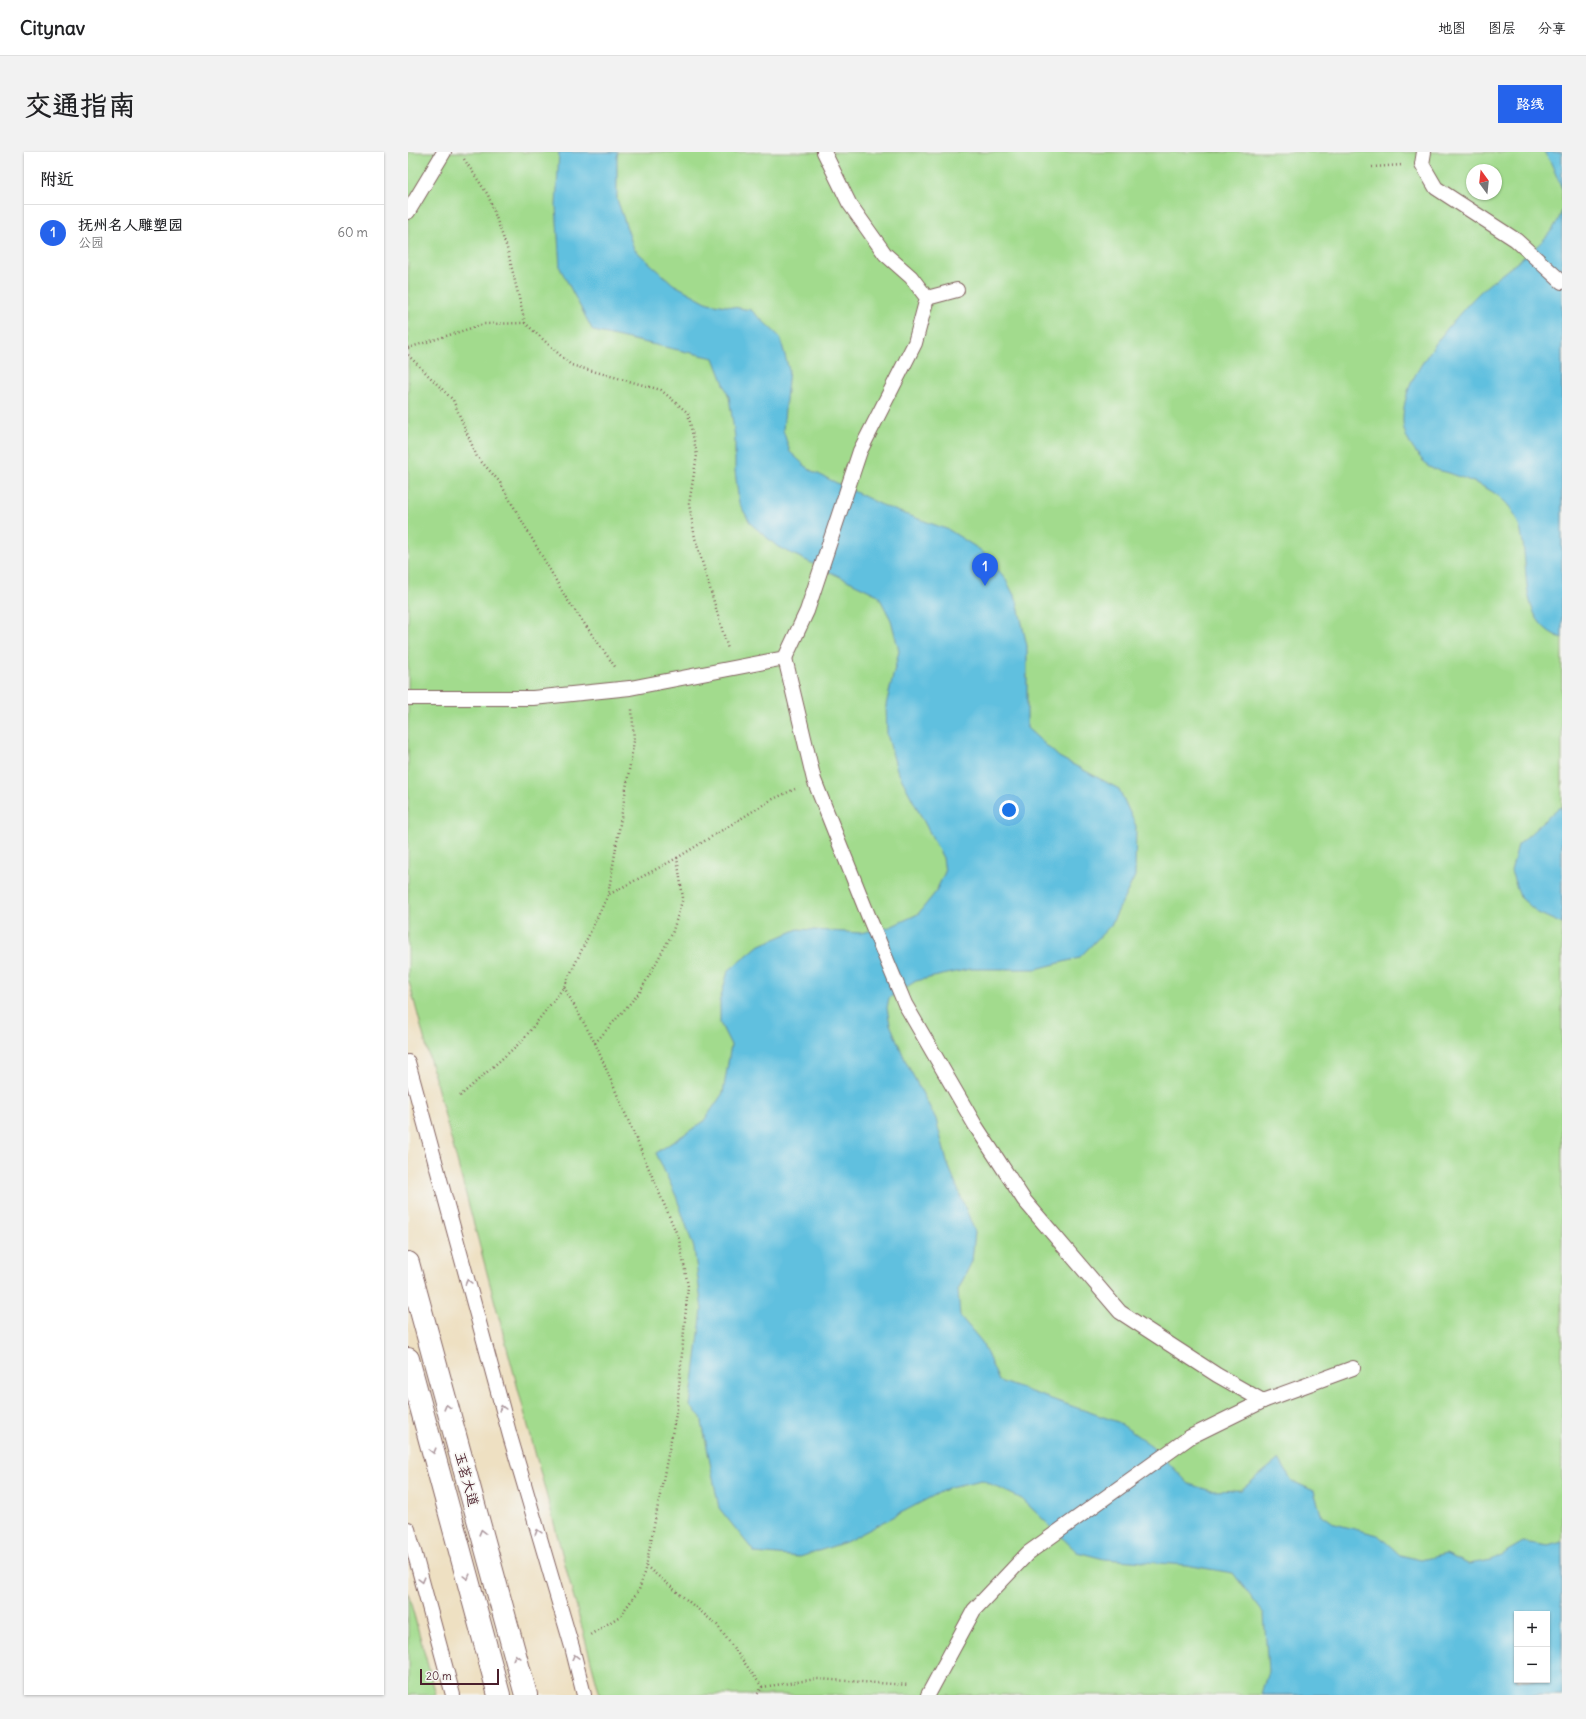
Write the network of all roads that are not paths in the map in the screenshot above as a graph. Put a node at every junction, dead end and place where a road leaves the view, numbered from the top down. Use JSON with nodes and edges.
{"nodes":[{"id":1,"x":444,"y":152,"type":"edge"},
{"id":2,"x":824,"y":152,"type":"edge"},
{"id":3,"x":1423,"y":158,"type":"edge"},
{"id":4,"x":408,"y":212,"type":"edge"},
{"id":5,"x":1562,"y":282,"type":"edge"},
{"id":6,"x":957,"y":290,"type":"dead end"},
{"id":7,"x":927,"y":298,"type":"junction"},
{"id":8,"x":785,"y":658,"type":"junction"},
{"id":9,"x":408,"y":698,"type":"edge"},
{"id":10,"x":408,"y":1062,"type":"edge"},
{"id":11,"x":408,"y":1263,"type":"edge"},
{"id":12,"x":408,"y":1360,"type":"edge"},
{"id":13,"x":1353,"y":1368,"type":"dead end"},
{"id":14,"x":1264,"y":1401,"type":"junction"},
{"id":15,"x":408,"y":1528,"type":"edge"},
{"id":16,"x":930,"y":1691,"type":"edge"},
{"id":17,"x":453,"y":1695,"type":"edge"},
{"id":18,"x":499,"y":1695,"type":"edge"},
{"id":19,"x":526,"y":1695,"type":"edge"},
{"id":20,"x":584,"y":1695,"type":"edge"}],
"edges":[{"from":1,"to":4,"type":"lane"},
{"from":2,"to":7,"type":"lane"},
{"from":3,"to":5,"type":"lane"},
{"from":6,"to":7,"type":"lane"},
{"from":7,"to":8,"type":"lane"},
{"from":8,"to":9,"type":"lane"},
{"from":8,"to":14,"type":"lane"},
{"from":20,"to":10,"type":"lane","one_way":true},
{"from":19,"to":11,"type":"street","name":"玉茗大道","one_way":true},
{"from":12,"to":18,"type":"street","name":"玉茗大道","one_way":true},
{"from":13,"to":14,"type":"lane"},
{"from":14,"to":16,"type":"lane"},
{"from":15,"to":17,"type":"lane","one_way":true}]}
